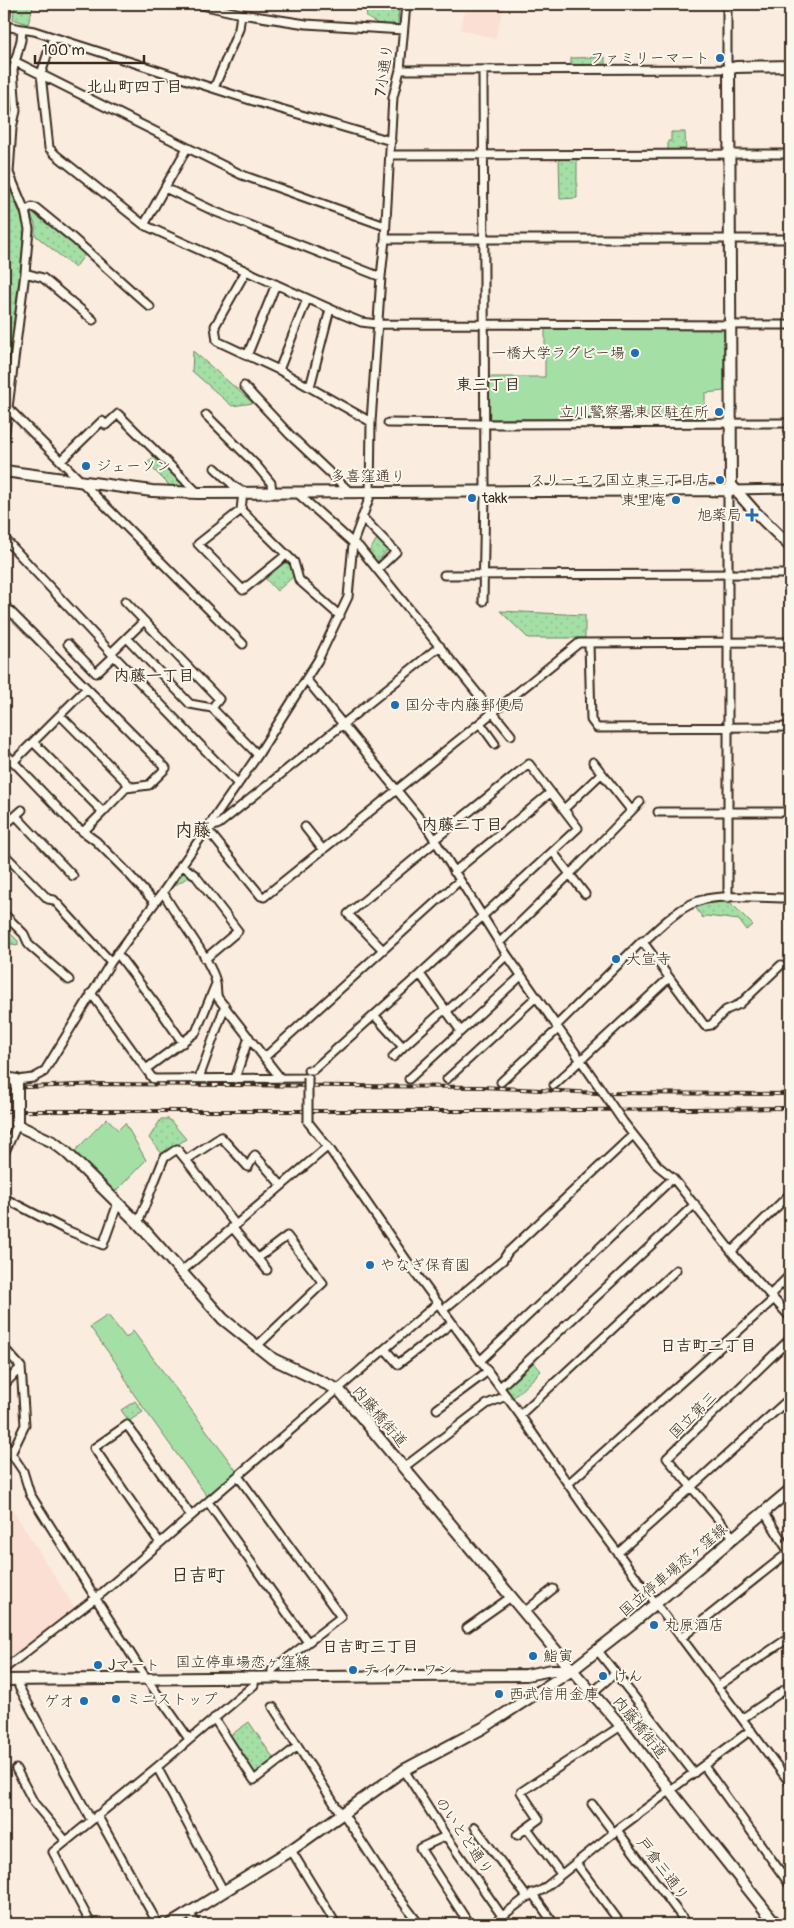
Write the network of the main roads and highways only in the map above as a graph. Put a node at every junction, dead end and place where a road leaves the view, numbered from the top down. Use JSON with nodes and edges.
{"nodes":[{"id":1,"x":5,"y":4,"type":"edge"},
{"id":2,"x":4,"y":15,"type":"edge"},
{"id":3,"x":790,"y":66,"type":"edge"},
{"id":4,"x":4,"y":471,"type":"edge"},
{"id":5,"x":731,"y":490,"type":"junction"},
{"id":6,"x":790,"y":546,"type":"edge"},
{"id":7,"x":4,"y":1078,"type":"edge"},
{"id":8,"x":790,"y":1490,"type":"edge"},
{"id":9,"x":572,"y":1670,"type":"junction"},
{"id":10,"x":526,"y":1675,"type":"junction"},
{"id":11,"x":4,"y":1680,"type":"edge"},
{"id":12,"x":532,"y":1697,"type":"junction"},
{"id":13,"x":171,"y":1924,"type":"edge"},
{"id":14,"x":776,"y":1924,"type":"edge"}],
"edges":[{"from":1,"to":2,"type":"main road"},
{"from":3,"to":5,"type":"main road"},
{"from":4,"to":5,"type":"main road","name":"多喜窪通り"},
{"from":5,"to":6,"type":"main road"},
{"from":7,"to":9,"type":"main road","name":"内藤橋街道","bridge":true},
{"from":8,"to":9,"type":"main road","name":"国立停車場恋ヶ窪線"},
{"from":9,"to":10,"type":"main road","name":"国立停車場恋ヶ窪線"},
{"from":9,"to":12,"type":"main road","name":"国立停車場恋ヶ窪線"},
{"from":9,"to":14,"type":"main road","name":"内藤橋街道"},
{"from":10,"to":11,"type":"main road","name":"国立停車場恋ヶ窪線"},
{"from":10,"to":12,"type":"main road"},
{"from":12,"to":13,"type":"main road","name":"国立停車場恋ヶ窪線"}]}
